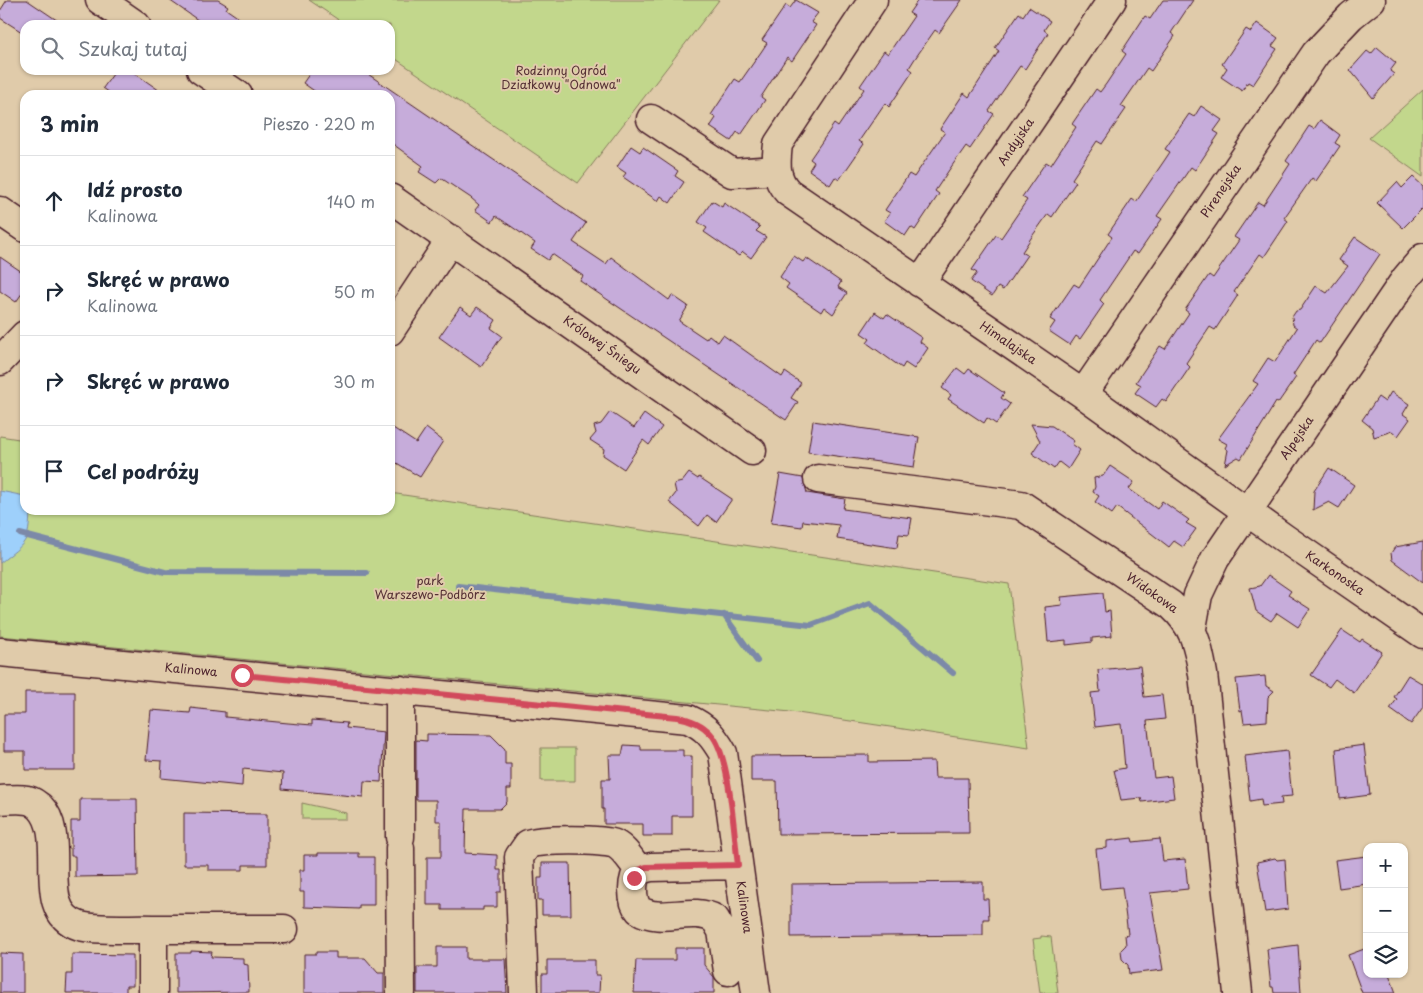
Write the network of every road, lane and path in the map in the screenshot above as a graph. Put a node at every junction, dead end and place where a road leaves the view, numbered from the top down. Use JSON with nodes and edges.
{"nodes":[{"id":1,"x":100,"y":0,"type":"edge"},
{"id":2,"x":872,"y":0,"type":"edge"},
{"id":3,"x":1112,"y":0,"type":"edge"},
{"id":4,"x":1371,"y":0,"type":"edge"},
{"id":5,"x":129,"y":20,"type":"edge"},
{"id":6,"x":208,"y":75,"type":"edge"},
{"id":7,"x":231,"y":90,"type":"edge"},
{"id":8,"x":650,"y":119,"type":"dead end"},
{"id":9,"x":776,"y":170,"type":"junction"},
{"id":10,"x":395,"y":201,"type":"edge"},
{"id":11,"x":0,"y":210,"type":"edge"},
{"id":12,"x":20,"y":224,"type":"edge"},
{"id":13,"x":452,"y":239,"type":"junction"},
{"id":14,"x":1423,"y":258,"type":"edge"},
{"id":15,"x":920,"y":283,"type":"junction"},
{"id":16,"x":395,"y":324,"type":"edge"},
{"id":17,"x":20,"y":340,"type":"edge"},
{"id":18,"x":0,"y":361,"type":"edge"},
{"id":19,"x":1083,"y":394,"type":"junction"},
{"id":20,"x":752,"y":451,"type":"dead end"},
{"id":21,"x":818,"y":479,"type":"dead end"},
{"id":22,"x":1247,"y":512,"type":"junction"},
{"id":23,"x":1192,"y":628,"type":"junction"},
{"id":24,"x":1423,"y":634,"type":"edge"},
{"id":25,"x":0,"y":652,"type":"edge"},
{"id":26,"x":400,"y":690,"type":"junction"},
{"id":27,"x":0,"y":800,"type":"edge"},
{"id":28,"x":738,"y":865,"type":"junction"},
{"id":29,"x":639,"y":870,"type":"junction"},
{"id":30,"x":153,"y":929,"type":"junction"},
{"id":31,"x":284,"y":929,"type":"dead end"},
{"id":32,"x":728,"y":971,"type":"dead end"},
{"id":33,"x":153,"y":993,"type":"edge"},
{"id":34,"x":401,"y":993,"type":"edge"},
{"id":35,"x":524,"y":993,"type":"edge"},
{"id":36,"x":756,"y":993,"type":"edge"},
{"id":37,"x":1238,"y":993,"type":"edge"}],
"edges":[{"from":1,"to":5,"type":"street"},
{"from":2,"to":9,"type":"street"},
{"from":3,"to":15,"type":"street","name":"Andyjska"},
{"from":4,"to":19,"type":"street","name":"Pirenejska"},
{"from":6,"to":7,"type":"street"},
{"from":8,"to":9,"type":"street"},
{"from":9,"to":15,"type":"street","name":"Himalajska"},
{"from":10,"to":13,"type":"street","name":"Królowej Śniegu"},
{"from":11,"to":12,"type":"street"},
{"from":13,"to":16,"type":"street"},
{"from":13,"to":20,"type":"street","name":"Królowej Śniegu"},
{"from":14,"to":22,"type":"street","name":"Alpejska"},
{"from":15,"to":19,"type":"street","name":"Himalajska"},
{"from":17,"to":18,"type":"street"},
{"from":19,"to":22,"type":"street","name":"Himalajska"},
{"from":21,"to":23,"type":"street","name":"Widokowa"},
{"from":22,"to":23,"type":"street","name":"Alpejska"},
{"from":22,"to":24,"type":"street","name":"Karkonoska"},
{"from":23,"to":37,"type":"street","name":"Widokowa"},
{"from":25,"to":26,"type":"street","name":"Kalinowa"},
{"from":26,"to":28,"type":"street","name":"Kalinowa"},
{"from":26,"to":34,"type":"street"},
{"from":27,"to":30,"type":"street"},
{"from":28,"to":29,"type":"street"},
{"from":28,"to":36,"type":"street","name":"Kalinowa"},
{"from":29,"to":32,"type":"street"},
{"from":29,"to":35,"type":"street"},
{"from":30,"to":31,"type":"street"},
{"from":30,"to":33,"type":"street"}]}
